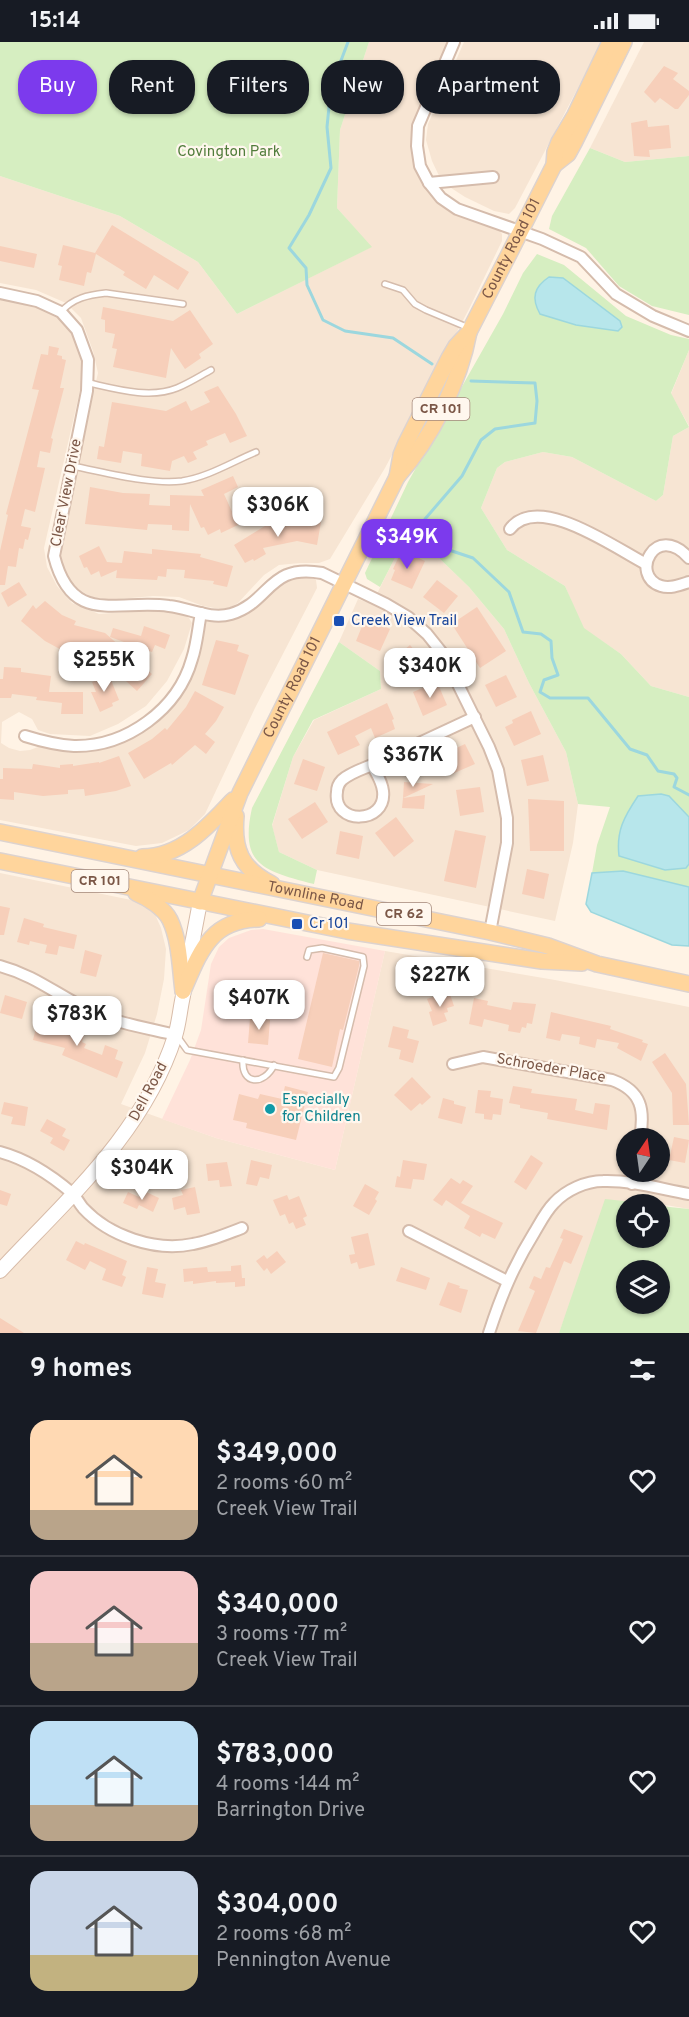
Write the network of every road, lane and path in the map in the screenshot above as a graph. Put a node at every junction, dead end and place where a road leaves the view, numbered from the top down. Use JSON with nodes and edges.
{"nodes":[{"id":1,"x":454,"y":42,"type":"edge"},
{"id":2,"x":610,"y":42,"type":"edge"},
{"id":3,"x":624,"y":42,"type":"edge"},
{"id":4,"x":446,"y":60,"type":"edge"},
{"id":5,"x":423,"y":114,"type":"edge"},
{"id":6,"x":554,"y":165,"type":"junction"},
{"id":7,"x":494,"y":177,"type":"dead end"},
{"id":8,"x":429,"y":183,"type":"junction"},
{"id":9,"x":520,"y":232,"type":"junction"},
{"id":10,"x":385,"y":284,"type":"dead end"},
{"id":11,"x":0,"y":293,"type":"edge"},
{"id":12,"x":183,"y":304,"type":"dead end"},
{"id":13,"x":61,"y":312,"type":"junction"},
{"id":14,"x":470,"y":330,"type":"junction"},
{"id":15,"x":689,"y":331,"type":"edge"},
{"id":16,"x":211,"y":370,"type":"dead end"},
{"id":17,"x":89,"y":383,"type":"junction"},
{"id":18,"x":256,"y":452,"type":"dead end"},
{"id":19,"x":72,"y":466,"type":"junction"},
{"id":20,"x":510,"y":530,"type":"dead end"},
{"id":21,"x":689,"y":558,"type":"edge"},
{"id":22,"x":646,"y":564,"type":"junction"},
{"id":23,"x":689,"y":582,"type":"edge"},
{"id":24,"x":344,"y":584,"type":"junction"},
{"id":25,"x":201,"y":614,"type":"junction"},
{"id":26,"x":475,"y":717,"type":"junction"},
{"id":27,"x":25,"y":736,"type":"dead end"},
{"id":28,"x":372,"y":765,"type":"junction"},
{"id":29,"x":240,"y":792,"type":"junction"},
{"id":30,"x":0,"y":832,"type":"edge"},
{"id":31,"x":124,"y":857,"type":"junction"},
{"id":32,"x":0,"y":861,"type":"edge"},
{"id":33,"x":208,"y":875,"type":"junction"},
{"id":34,"x":108,"y":882,"type":"junction"},
{"id":35,"x":289,"y":891,"type":"junction"},
{"id":36,"x":200,"y":902,"type":"junction"},
{"id":37,"x":283,"y":919,"type":"junction"},
{"id":38,"x":490,"y":932,"type":"junction"},
{"id":39,"x":308,"y":957,"type":"dead end"},
{"id":40,"x":597,"y":964,"type":"junction"},
{"id":41,"x":0,"y":966,"type":"edge"},
{"id":42,"x":689,"y":984,"type":"edge"},
{"id":43,"x":183,"y":991,"type":"junction"},
{"id":44,"x":176,"y":1035,"type":"junction"},
{"id":45,"x":243,"y":1060,"type":"junction"},
{"id":46,"x":453,"y":1064,"type":"dead end"},
{"id":47,"x":274,"y":1065,"type":"junction"},
{"id":48,"x":642,"y":1128,"type":"edge"},
{"id":49,"x":0,"y":1152,"type":"edge"},
{"id":50,"x":632,"y":1184,"type":"joint"},
{"id":51,"x":72,"y":1194,"type":"junction"},
{"id":52,"x":689,"y":1194,"type":"edge"},
{"id":53,"x":242,"y":1228,"type":"dead end"},
{"id":54,"x":409,"y":1231,"type":"dead end"},
{"id":55,"x":0,"y":1271,"type":"edge"},
{"id":56,"x":507,"y":1281,"type":"junction"},
{"id":57,"x":489,"y":1333,"type":"edge"}],
"edges":[{"from":1,"to":4,"type":"street"},
{"from":2,"to":6,"type":"main road","name":"County Road 101","number":"CR 101"},
{"from":3,"to":6,"type":"main road","name":"County Road 101","number":"CR 101"},
{"from":5,"to":8,"type":"street"},
{"from":6,"to":9,"type":"main road","name":"County Road 101","number":"CR 101"},
{"from":7,"to":8,"type":"street"},
{"from":8,"to":9,"type":"street"},
{"from":9,"to":14,"type":"main road","name":"County Road 101","number":"CR 101"},
{"from":9,"to":15,"type":"street"},
{"from":10,"to":14,"type":"lane"},
{"from":11,"to":13,"type":"street","name":"Clear View Drive"},
{"from":12,"to":13,"type":"lane"},
{"from":13,"to":17,"type":"street","name":"Clear View Drive"},
{"from":14,"to":24,"type":"main road","name":"County Road 101","number":"CR 101"},
{"from":16,"to":17,"type":"lane"},
{"from":17,"to":19,"type":"street","name":"Clear View Drive"},
{"from":18,"to":19,"type":"lane"},
{"from":19,"to":25,"type":"street","name":"Clear View Drive"},
{"from":20,"to":22,"type":"street"},
{"from":21,"to":22,"type":"street"},
{"from":22,"to":23,"type":"street"},
{"from":24,"to":25,"type":"street","name":"Clear View Drive"},
{"from":24,"to":26,"type":"street"},
{"from":24,"to":29,"type":"main road","name":"County Road 101","number":"CR 101"},
{"from":25,"to":27,"type":"street"},
{"from":26,"to":28,"type":"street"},
{"from":26,"to":38,"type":"street"},
{"from":28,"to":28,"type":"street"},
{"from":29,"to":31,"type":"main road","number":"CR 101"},
{"from":29,"to":33,"type":"main road","name":"County Road 101","number":"CR 101"},
{"from":29,"to":35,"type":"main road"},
{"from":30,"to":31,"type":"main road","number":"CR 101"},
{"from":31,"to":33,"type":"main road","number":"CR 101"},
{"from":32,"to":34,"type":"main road","name":"CR 101","number":"CR 101"},
{"from":33,"to":35,"type":"main road","name":"Townline Road","number":"CR 62"},
{"from":33,"to":36,"type":"main road","name":"County Road 101","number":"CR 101"},
{"from":34,"to":36,"type":"main road","name":"CR 101","number":"CR 101"},
{"from":34,"to":43,"type":"main road"},
{"from":35,"to":38,"type":"main road","name":"Townline Road","number":"CR 62"},
{"from":36,"to":37,"type":"main road","name":"Townline Road","number":"CR 62"},
{"from":36,"to":43,"type":"street","name":"Dell Road"},
{"from":37,"to":40,"type":"main road","name":"Townline Road","number":"CR 62"},
{"from":37,"to":43,"type":"main road"},
{"from":38,"to":40,"type":"main road","name":"Townline Road","number":"CR 62"},
{"from":39,"to":47,"type":"lane"},
{"from":40,"to":42,"type":"main road","name":"Townline Road","number":"CR 62"},
{"from":41,"to":44,"type":"street"},
{"from":43,"to":44,"type":"street","name":"Dell Road"},
{"from":44,"to":45,"type":"lane"},
{"from":44,"to":51,"type":"street","name":"Dell Road"},
{"from":45,"to":47,"type":"lane"},
{"from":45,"to":47,"type":"lane"},
{"from":46,"to":48,"type":"street","name":"Schroeder Place"},
{"from":49,"to":51,"type":"street"},
{"from":50,"to":52,"type":"street"},
{"from":50,"to":56,"type":"street"},
{"from":51,"to":53,"type":"street"},
{"from":51,"to":55,"type":"street","name":"Dell Road"},
{"from":54,"to":56,"type":"street"},
{"from":56,"to":57,"type":"street"}]}
